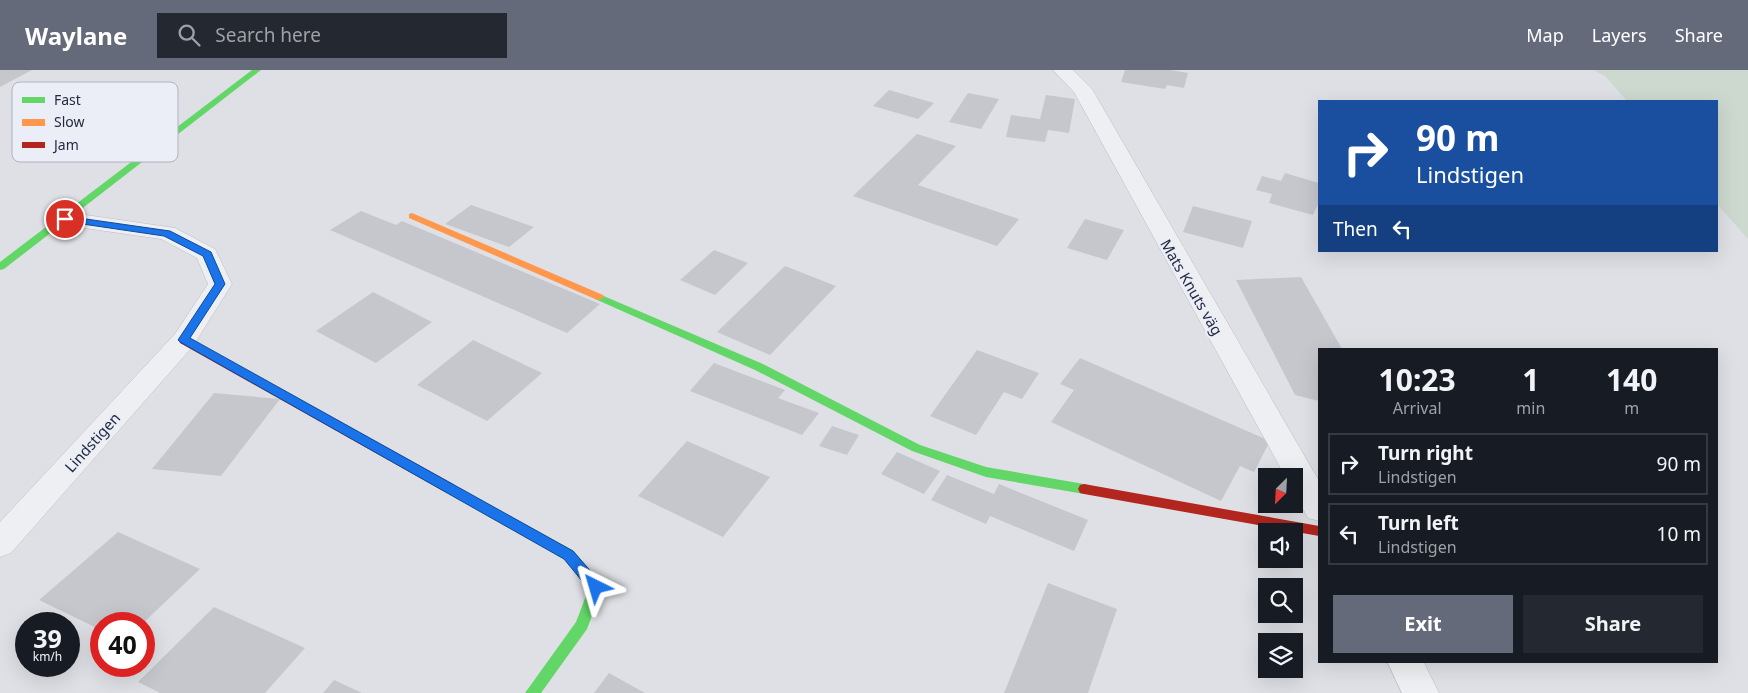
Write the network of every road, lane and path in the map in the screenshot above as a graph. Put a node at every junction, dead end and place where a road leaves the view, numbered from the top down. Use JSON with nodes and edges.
{"nodes":[{"id":1,"x":258,"y":70,"type":"edge"},
{"id":2,"x":1062,"y":70,"type":"edge"},
{"id":3,"x":178,"y":132,"type":"edge"},
{"id":4,"x":139,"y":162,"type":"edge"},
{"id":5,"x":412,"y":216,"type":"dead end"},
{"id":6,"x":65,"y":219,"type":"junction"},
{"id":7,"x":0,"y":267,"type":"edge"},
{"id":8,"x":184,"y":340,"type":"junction"},
{"id":9,"x":1318,"y":507,"type":"edge"},
{"id":10,"x":1318,"y":531,"type":"edge"},
{"id":11,"x":0,"y":544,"type":"edge"},
{"id":12,"x":1405,"y":663,"type":"edge"},
{"id":13,"x":532,"y":693,"type":"edge"},
{"id":14,"x":1421,"y":693,"type":"edge"}],
"edges":[{"from":1,"to":3,"type":"street"},
{"from":2,"to":9,"type":"street","name":"Mats Knuts väg"},
{"from":4,"to":6,"type":"street"},
{"from":5,"to":10,"type":"street"},
{"from":6,"to":7,"type":"street"},
{"from":6,"to":8,"type":"street","name":"Lindstigen"},
{"from":8,"to":11,"type":"street","name":"Lindstigen"},
{"from":8,"to":13,"type":"street"},
{"from":12,"to":14,"type":"street"}]}
